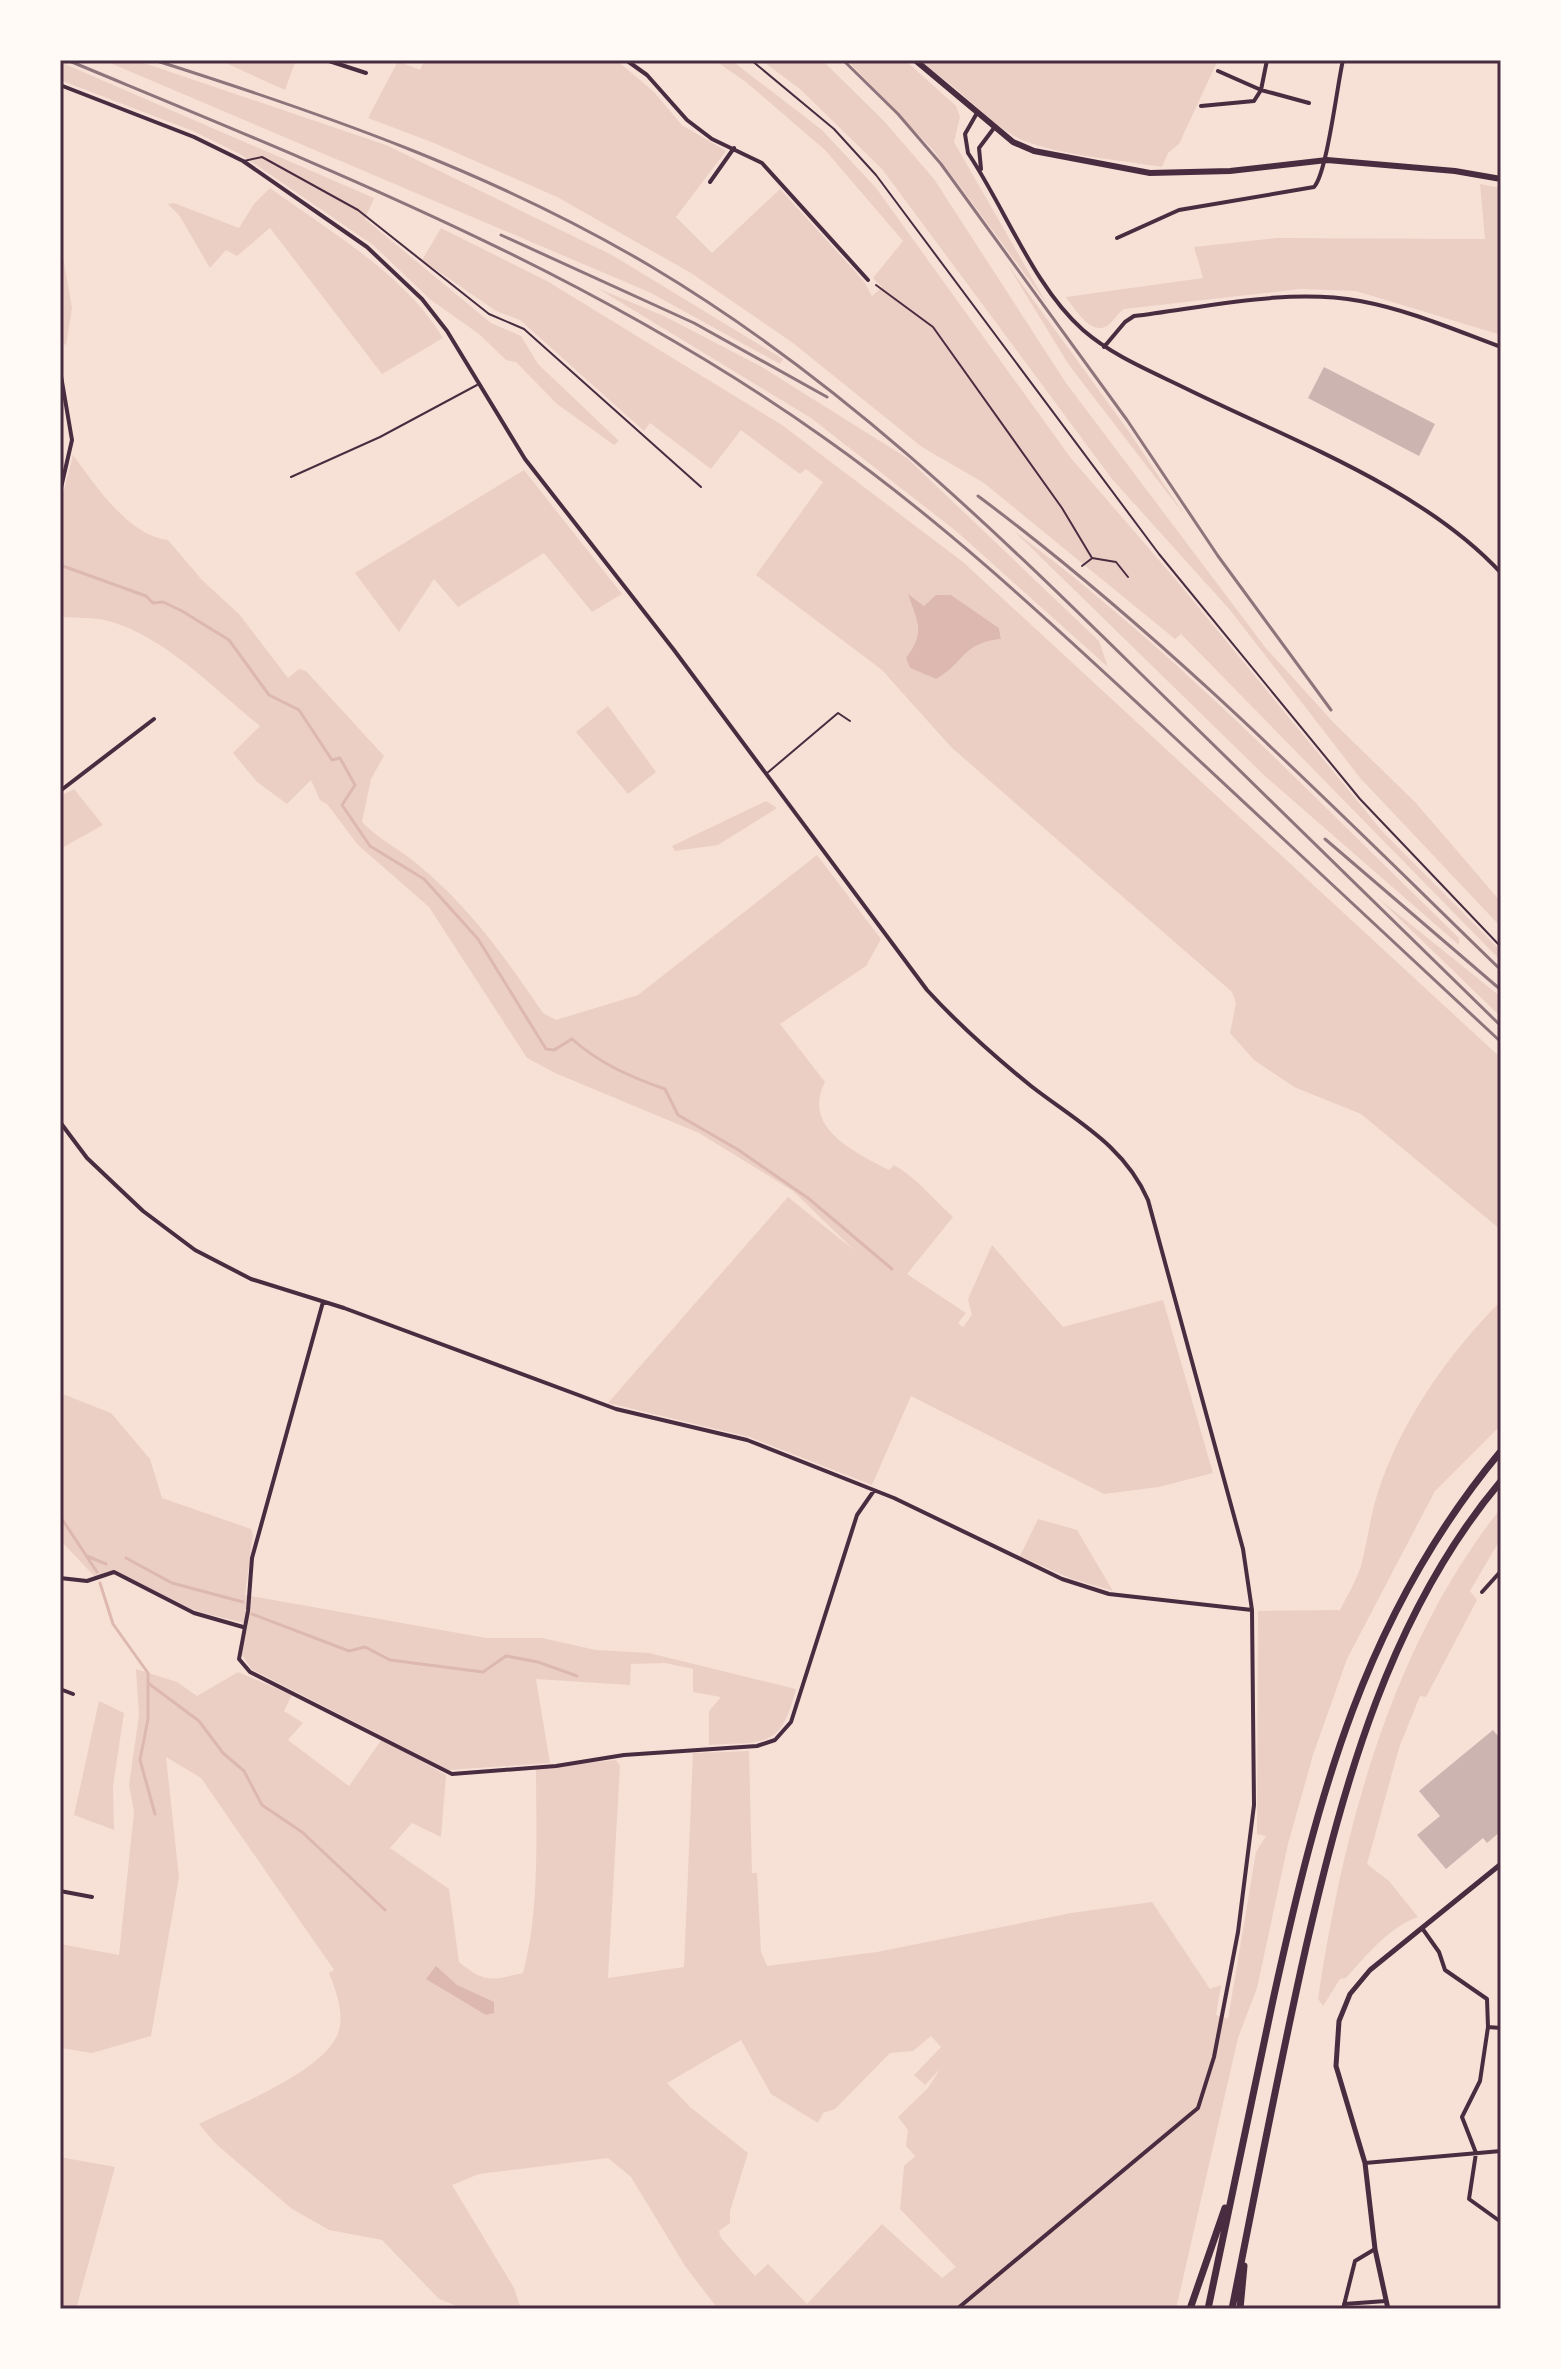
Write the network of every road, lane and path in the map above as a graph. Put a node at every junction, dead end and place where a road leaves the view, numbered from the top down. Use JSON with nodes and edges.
{"nodes":[{"id":1,"x":326,"y":60,"type":"edge"},
{"id":2,"x":626,"y":60,"type":"edge"},
{"id":3,"x":751,"y":60,"type":"edge"},
{"id":4,"x":915,"y":60,"type":"edge"},
{"id":5,"x":1267,"y":60,"type":"edge"},
{"id":6,"x":1343,"y":60,"type":"edge"},
{"id":7,"x":1218,"y":71,"type":"dead end"},
{"id":8,"x":366,"y":73,"type":"dead end"},
{"id":9,"x":60,"y":85,"type":"edge"},
{"id":10,"x":1261,"y":90,"type":"junction"},
{"id":11,"x":1309,"y":103,"type":"dead end"},
{"id":12,"x":1201,"y":106,"type":"dead end"},
{"id":13,"x":977,"y":113,"type":"junction"},
{"id":14,"x":994,"y":128,"type":"junction"},
{"id":15,"x":734,"y":148,"type":"junction"},
{"id":16,"x":1327,"y":160,"type":"junction"},
{"id":17,"x":243,"y":161,"type":"junction"},
{"id":18,"x":983,"y":175,"type":"junction"},
{"id":19,"x":1501,"y":179,"type":"edge"},
{"id":20,"x":710,"y":182,"type":"dead end"},
{"id":21,"x":1117,"y":238,"type":"dead end"},
{"id":22,"x":868,"y":280,"type":"joint"},
{"id":23,"x":1104,"y":347,"type":"junction"},
{"id":24,"x":1501,"y":347,"type":"edge"},
{"id":25,"x":60,"y":370,"type":"edge"},
{"id":26,"x":478,"y":385,"type":"junction"},
{"id":27,"x":291,"y":477,"type":"dead end"},
{"id":28,"x":701,"y":487,"type":"dead end"},
{"id":29,"x":60,"y":492,"type":"edge"},
{"id":30,"x":1092,"y":558,"type":"junction"},
{"id":31,"x":1082,"y":566,"type":"dead end"},
{"id":32,"x":1501,"y":573,"type":"edge"},
{"id":33,"x":1128,"y":577,"type":"dead end"},
{"id":34,"x":154,"y":719,"type":"dead end"},
{"id":35,"x":850,"y":721,"type":"dead end"},
{"id":36,"x":765,"y":775,"type":"junction"},
{"id":37,"x":60,"y":791,"type":"edge"},
{"id":38,"x":1501,"y":947,"type":"edge"},
{"id":39,"x":60,"y":1122,"type":"edge"},
{"id":40,"x":323,"y":1302,"type":"junction"},
{"id":41,"x":1501,"y":1451,"type":"edge"},
{"id":42,"x":1501,"y":1481,"type":"edge"},
{"id":43,"x":873,"y":1492,"type":"junction"},
{"id":44,"x":1501,"y":1571,"type":"edge"},
{"id":45,"x":60,"y":1578,"type":"edge"},
{"id":46,"x":1482,"y":1592,"type":"dead end"},
{"id":47,"x":1252,"y":1610,"type":"junction"},
{"id":48,"x":243,"y":1627,"type":"junction"},
{"id":49,"x":60,"y":1689,"type":"edge"},
{"id":50,"x":73,"y":1694,"type":"dead end"},
{"id":51,"x":1501,"y":1864,"type":"edge"},
{"id":52,"x":60,"y":1891,"type":"edge"},
{"id":53,"x":92,"y":1897,"type":"dead end"},
{"id":54,"x":1422,"y":1928,"type":"junction"},
{"id":55,"x":1488,"y":2027,"type":"junction"},
{"id":56,"x":1501,"y":2028,"type":"edge"},
{"id":57,"x":1501,"y":2151,"type":"edge"},
{"id":58,"x":1476,"y":2153,"type":"junction"},
{"id":59,"x":1365,"y":2163,"type":"junction"},
{"id":60,"x":1232,"y":2191,"type":"junction"},
{"id":61,"x":1501,"y":2222,"type":"edge"},
{"id":62,"x":1247,"y":2232,"type":"junction"},
{"id":63,"x":1375,"y":2249,"type":"junction"},
{"id":64,"x":1386,"y":2301,"type":"junction"},
{"id":65,"x":1343,"y":2306,"type":"edge"},
{"id":66,"x":957,"y":2309,"type":"edge"},
{"id":67,"x":1190,"y":2309,"type":"edge"},
{"id":68,"x":1208,"y":2309,"type":"edge"},
{"id":69,"x":1232,"y":2309,"type":"edge"},
{"id":70,"x":1240,"y":2309,"type":"edge"},
{"id":71,"x":1388,"y":2309,"type":"edge"}],
"edges":[{"from":1,"to":8,"type":"street"},
{"from":2,"to":15,"type":"street"},
{"from":3,"to":38,"type":"path"},
{"from":4,"to":13,"type":"main road"},
{"from":5,"to":10,"type":"street"},
{"from":6,"to":16,"type":"street"},
{"from":7,"to":10,"type":"street"},
{"from":9,"to":17,"type":"street"},
{"from":10,"to":11,"type":"street"},
{"from":10,"to":12,"type":"street"},
{"from":13,"to":14,"type":"main road"},
{"from":13,"to":18,"type":"street"},
{"from":14,"to":16,"type":"main road"},
{"from":14,"to":18,"type":"street"},
{"from":15,"to":20,"type":"street"},
{"from":15,"to":22,"type":"street"},
{"from":16,"to":19,"type":"main road"},
{"from":16,"to":21,"type":"street"},
{"from":17,"to":26,"type":"street"},
{"from":17,"to":28,"type":"lane"},
{"from":18,"to":23,"type":"street"},
{"from":22,"to":30,"type":"path"},
{"from":23,"to":24,"type":"street"},
{"from":23,"to":32,"type":"street"},
{"from":25,"to":29,"type":"street"},
{"from":26,"to":27,"type":"lane"},
{"from":26,"to":36,"type":"street"},
{"from":30,"to":31,"type":"path"},
{"from":30,"to":33,"type":"path"},
{"from":34,"to":37,"type":"street"},
{"from":35,"to":36,"type":"lane"},
{"from":36,"to":47,"type":"street"},
{"from":39,"to":40,"type":"street"},
{"from":40,"to":43,"type":"street"},
{"from":40,"to":48,"type":"street"},
{"from":41,"to":60,"type":"highway"},
{"from":42,"to":62,"type":"highway"},
{"from":43,"to":47,"type":"street"},
{"from":43,"to":48,"type":"street"},
{"from":44,"to":46,"type":"street"},
{"from":45,"to":48,"type":"street"},
{"from":47,"to":66,"type":"street"},
{"from":49,"to":50,"type":"street"},
{"from":51,"to":54,"type":"street"},
{"from":52,"to":53,"type":"street"},
{"from":54,"to":55,"type":"street"},
{"from":54,"to":59,"type":"street"},
{"from":55,"to":56,"type":"street"},
{"from":55,"to":58,"type":"street"},
{"from":57,"to":58,"type":"street"},
{"from":58,"to":59,"type":"street"},
{"from":58,"to":61,"type":"street"},
{"from":59,"to":63,"type":"street"},
{"from":60,"to":67,"type":"highway"},
{"from":60,"to":68,"type":"highway"},
{"from":62,"to":69,"type":"highway"},
{"from":62,"to":70,"type":"highway"},
{"from":63,"to":64,"type":"street"},
{"from":63,"to":65,"type":"street"},
{"from":64,"to":65,"type":"street"},
{"from":64,"to":71,"type":"street"}]}
